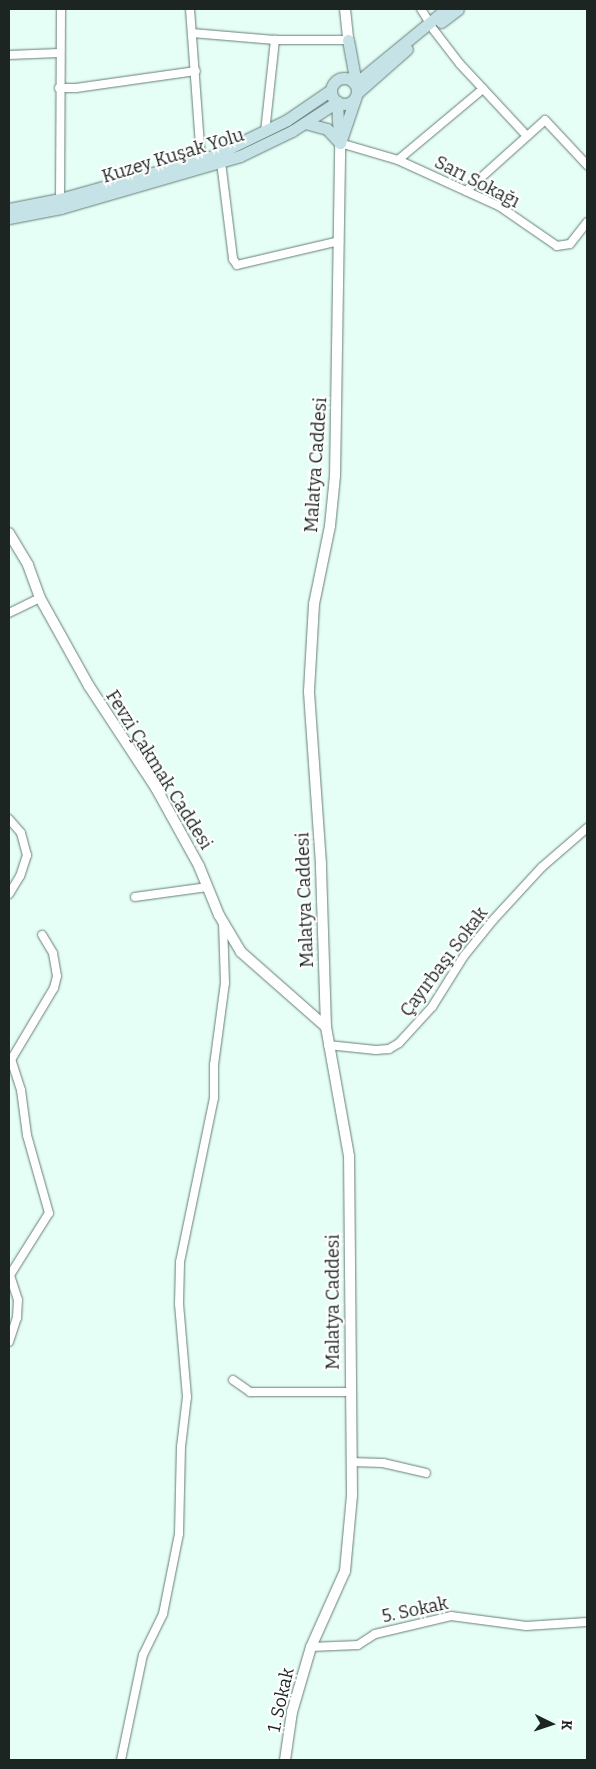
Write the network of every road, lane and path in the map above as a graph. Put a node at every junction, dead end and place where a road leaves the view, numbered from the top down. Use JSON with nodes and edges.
{"nodes":[{"id":1,"x":61,"y":9,"type":"edge"},
{"id":2,"x":190,"y":9,"type":"edge"},
{"id":3,"x":344,"y":9,"type":"edge"},
{"id":4,"x":421,"y":9,"type":"edge"},
{"id":5,"x":446,"y":9,"type":"edge"},
{"id":6,"x":458,"y":9,"type":"edge"},
{"id":7,"x":431,"y":25,"type":"junction"},
{"id":8,"x":192,"y":33,"type":"junction"},
{"id":9,"x":275,"y":40,"type":"junction"},
{"id":10,"x":348,"y":40,"type":"junction"},
{"id":11,"x":60,"y":53,"type":"junction"},
{"id":12,"x":9,"y":55,"type":"edge"},
{"id":13,"x":352,"y":68,"type":"junction"},
{"id":14,"x":196,"y":71,"type":"junction"},
{"id":15,"x":368,"y":73,"type":"junction"},
{"id":16,"x":341,"y":78,"type":"junction"},
{"id":17,"x":59,"y":88,"type":"junction"},
{"id":18,"x":483,"y":89,"type":"junction"},
{"id":19,"x":331,"y":90,"type":"junction"},
{"id":20,"x":356,"y":91,"type":"junction"},
{"id":21,"x":337,"y":102,"type":"junction"},
{"id":22,"x":305,"y":123,"type":"junction"},
{"id":23,"x":265,"y":132,"type":"junction"},
{"id":24,"x":527,"y":136,"type":"junction"},
{"id":25,"x":340,"y":143,"type":"junction"},
{"id":26,"x":201,"y":160,"type":"junction"},
{"id":27,"x":398,"y":160,"type":"junction"},
{"id":28,"x":221,"y":162,"type":"junction"},
{"id":29,"x":587,"y":165,"type":"edge"},
{"id":30,"x":466,"y":191,"type":"junction"},
{"id":31,"x":60,"y":203,"type":"junction"},
{"id":32,"x":9,"y":209,"type":"edge"},
{"id":33,"x":9,"y":218,"type":"edge"},
{"id":34,"x":587,"y":222,"type":"edge"},
{"id":35,"x":339,"y":241,"type":"junction"},
{"id":36,"x":9,"y":533,"type":"edge"},
{"id":37,"x":40,"y":598,"type":"junction"},
{"id":38,"x":9,"y":613,"type":"edge"},
{"id":39,"x":9,"y":819,"type":"edge"},
{"id":40,"x":587,"y":828,"type":"edge"},
{"id":41,"x":207,"y":887,"type":"junction"},
{"id":42,"x":9,"y":894,"type":"edge"},
{"id":43,"x":135,"y":897,"type":"dead end"},
{"id":44,"x":223,"y":923,"type":"junction"},
{"id":45,"x":42,"y":935,"type":"dead end"},
{"id":46,"x":326,"y":1027,"type":"junction"},
{"id":47,"x":328,"y":1045,"type":"junction"},
{"id":48,"x":9,"y":1342,"type":"edge"},
{"id":49,"x":233,"y":1380,"type":"dead end"},
{"id":50,"x":349,"y":1392,"type":"junction"},
{"id":51,"x":352,"y":1462,"type":"junction"},
{"id":52,"x":426,"y":1473,"type":"dead end"},
{"id":53,"x":587,"y":1622,"type":"edge"},
{"id":54,"x":311,"y":1647,"type":"junction"},
{"id":55,"x":121,"y":1760,"type":"edge"},
{"id":56,"x":285,"y":1760,"type":"edge"}],
"edges":[{"from":1,"to":11,"type":"street"},
{"from":2,"to":8,"type":"street"},
{"from":3,"to":10,"type":"street"},
{"from":4,"to":7,"type":"street"},
{"from":5,"to":7,"type":"main road"},
{"from":6,"to":7,"type":"main road"},
{"from":7,"to":15,"type":"main road"},
{"from":7,"to":18,"type":"street"},
{"from":7,"to":20,"type":"main road"},
{"from":8,"to":9,"type":"street"},
{"from":8,"to":14,"type":"street"},
{"from":9,"to":10,"type":"street"},
{"from":9,"to":23,"type":"street"},
{"from":10,"to":13,"type":"main road"},
{"from":10,"to":16,"type":"main road"},
{"from":11,"to":12,"type":"street"},
{"from":11,"to":17,"type":"street"},
{"from":13,"to":15,"type":"main road"},
{"from":13,"to":20,"type":"main road"},
{"from":14,"to":17,"type":"street"},
{"from":14,"to":26,"type":"street"},
{"from":15,"to":20,"type":"main road"},
{"from":16,"to":19,"type":"main road"},
{"from":16,"to":20,"type":"main road"},
{"from":17,"to":31,"type":"street"},
{"from":18,"to":24,"type":"street"},
{"from":18,"to":27,"type":"street"},
{"from":19,"to":21,"type":"main road"},
{"from":19,"to":23,"type":"main road","name":"Kuzey Kuşak Yolu"},
{"from":20,"to":21,"type":"main road"},
{"from":20,"to":25,"type":"main road"},
{"from":21,"to":22,"type":"main road","name":"Kuzey Kuşak Yolu"},
{"from":21,"to":25,"type":"main road"},
{"from":22,"to":25,"type":"main road"},
{"from":22,"to":28,"type":"main road","name":"Kuzey Kuşak Yolu"},
{"from":23,"to":26,"type":"main road","name":"Kuzey Kuşak Yolu"},
{"from":24,"to":29,"type":"street"},
{"from":24,"to":30,"type":"street"},
{"from":25,"to":27,"type":"street","name":"Sarı Sokağı"},
{"from":25,"to":35,"type":"street","name":"Malatya Caddesi"},
{"from":26,"to":31,"type":"main road","name":"Kuzey Kuşak Yolu"},
{"from":27,"to":30,"type":"street","name":"Sarı Sokağı"},
{"from":28,"to":31,"type":"main road","name":"Kuzey Kuşak Yolu"},
{"from":28,"to":35,"type":"street"},
{"from":30,"to":34,"type":"street","name":"Sarı Sokağı"},
{"from":31,"to":32,"type":"main road","name":"Kuzey Kuşak Yolu"},
{"from":31,"to":33,"type":"main road","name":"Kuzey Kuşak Yolu"},
{"from":35,"to":46,"type":"street","name":"Malatya Caddesi"},
{"from":36,"to":37,"type":"street","name":"Fevzi Çakmak Caddesi"},
{"from":37,"to":38,"type":"street"},
{"from":37,"to":41,"type":"street","name":"Fevzi Çakmak Caddesi"},
{"from":39,"to":42,"type":"street"},
{"from":40,"to":47,"type":"street","name":"Çayırbaşı Sokak"},
{"from":41,"to":43,"type":"street"},
{"from":41,"to":44,"type":"street","name":"Fevzi Çakmak Caddesi"},
{"from":44,"to":46,"type":"street","name":"Fevzi Çakmak Caddesi"},
{"from":44,"to":55,"type":"street"},
{"from":45,"to":48,"type":"street"},
{"from":46,"to":47,"type":"street","name":"Malatya Caddesi"},
{"from":47,"to":50,"type":"street","name":"Malatya Caddesi"},
{"from":49,"to":50,"type":"street"},
{"from":50,"to":51,"type":"street","name":"Malatya Caddesi"},
{"from":51,"to":52,"type":"street"},
{"from":51,"to":54,"type":"street","name":"Malatya Caddesi"},
{"from":53,"to":54,"type":"street","name":"5. Sokak"},
{"from":54,"to":56,"type":"street","name":"1. Sokak"}]}
